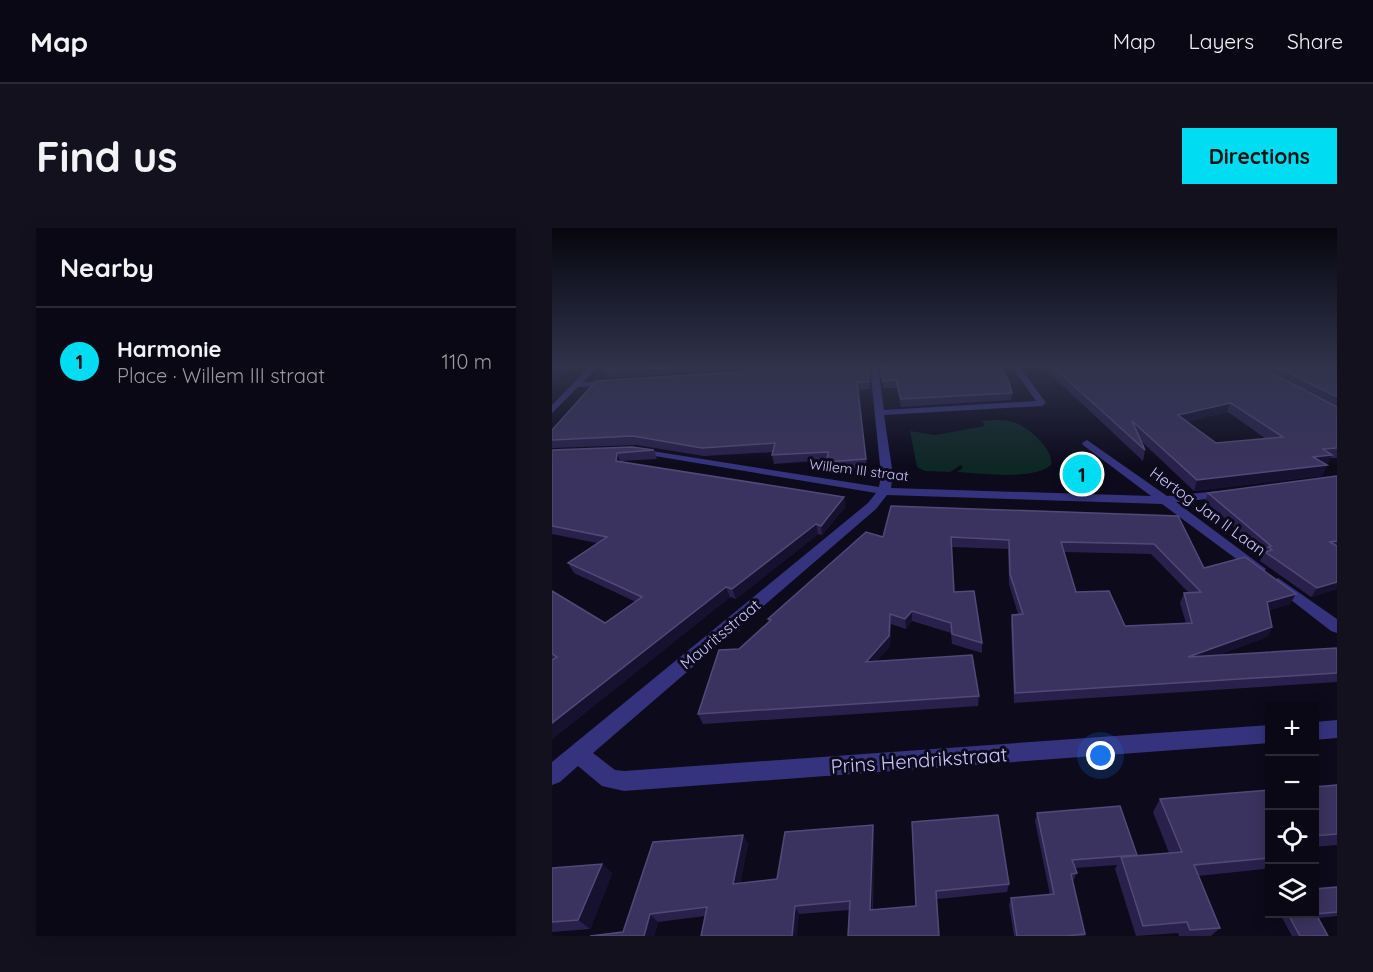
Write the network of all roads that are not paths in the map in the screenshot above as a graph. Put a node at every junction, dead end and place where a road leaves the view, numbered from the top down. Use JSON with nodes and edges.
{"nodes":[{"id":1,"x":878,"y":400,"type":"edge"},
{"id":2,"x":1040,"y":400,"type":"edge"},
{"id":3,"x":879,"y":412,"type":"junction"},
{"id":4,"x":1088,"y":443,"type":"dead end"},
{"id":5,"x":626,"y":450,"type":"edge"},
{"id":6,"x":884,"y":491,"type":"junction"},
{"id":7,"x":1238,"y":492,"type":"edge"},
{"id":8,"x":1165,"y":500,"type":"junction"},
{"id":9,"x":1337,"y":627,"type":"edge"},
{"id":10,"x":1337,"y":729,"type":"edge"},
{"id":11,"x":1319,"y":731,"type":"edge"},
{"id":12,"x":1265,"y":734,"type":"edge"},
{"id":13,"x":578,"y":754,"type":"junction"},
{"id":14,"x":552,"y":775,"type":"edge"}],
"edges":[{"from":1,"to":3,"type":"street"},
{"from":2,"to":3,"type":"street"},
{"from":3,"to":6,"type":"street"},
{"from":4,"to":8,"type":"street","name":"Hertog Jan II Laan"},
{"from":5,"to":6,"type":"street","name":"Willem III straat"},
{"from":6,"to":8,"type":"street","name":"Willem III straat"},
{"from":6,"to":13,"type":"street","name":"Mauritsstraat"},
{"from":7,"to":8,"type":"street","name":"Willem III straat"},
{"from":8,"to":9,"type":"street","name":"Hertog Jan II Laan"},
{"from":10,"to":11,"type":"street"},
{"from":12,"to":13,"type":"street","name":"Prins Hendrikstraat"},
{"from":13,"to":14,"type":"street","name":"Mauritsstraat"}]}
